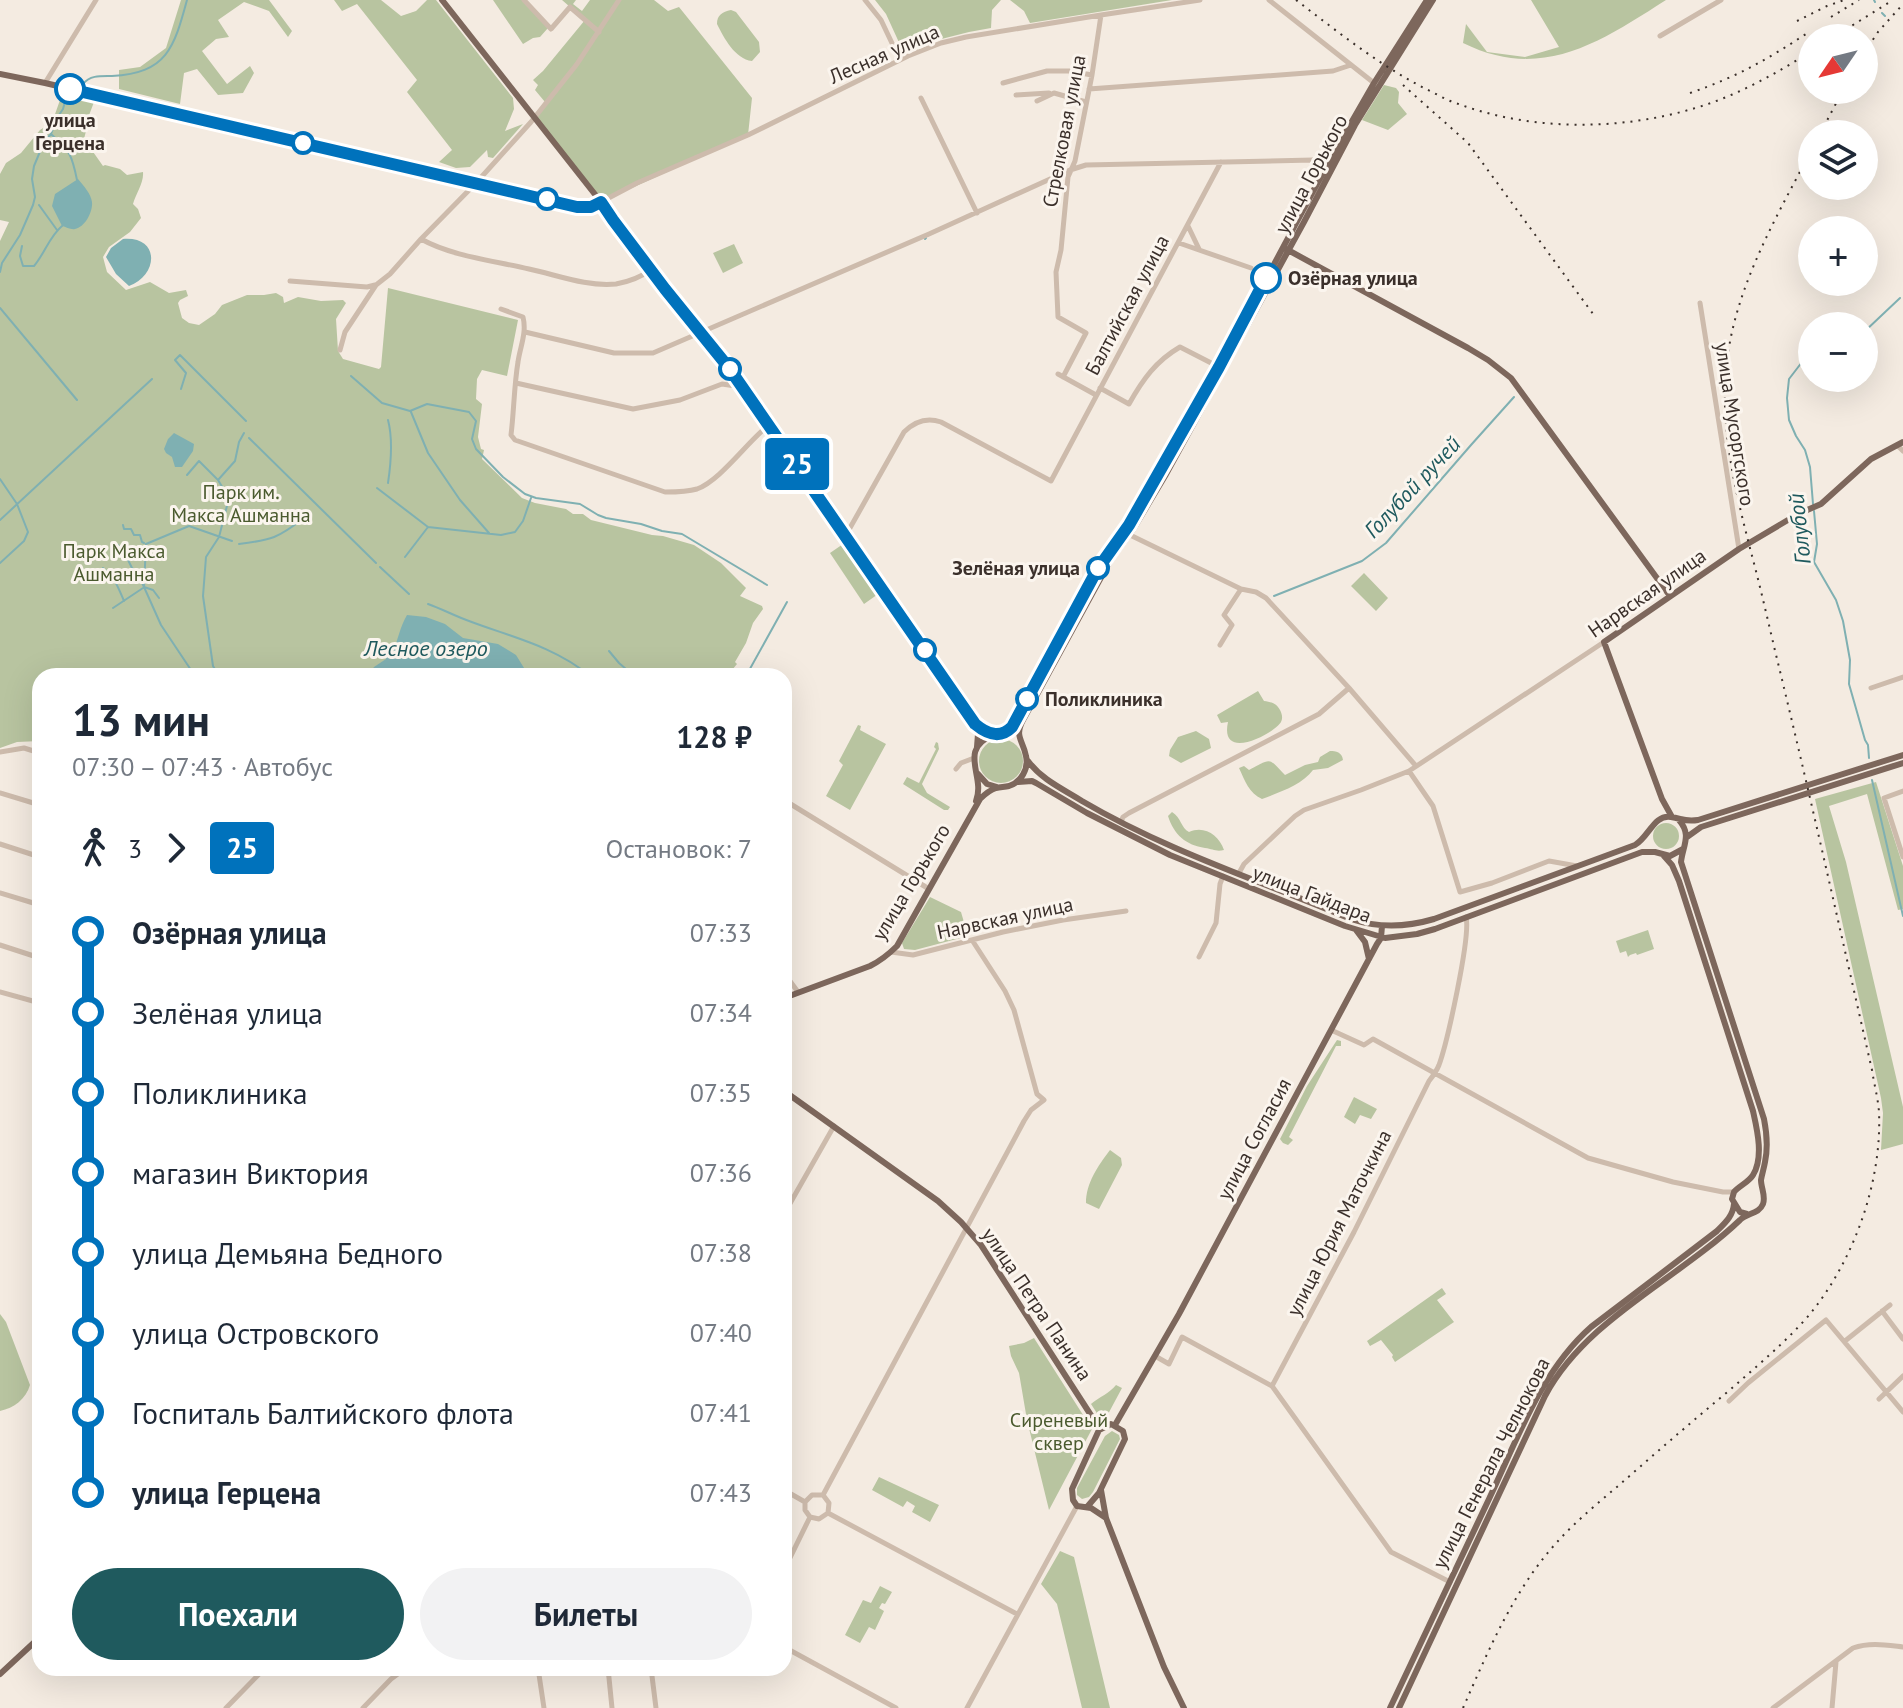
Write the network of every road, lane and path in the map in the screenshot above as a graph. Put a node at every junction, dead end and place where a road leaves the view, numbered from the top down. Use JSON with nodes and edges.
{"nodes":[{"id":1,"x":96,"y":0,"type":"edge"},
{"id":2,"x":442,"y":0,"type":"edge"},
{"id":3,"x":524,"y":0,"type":"edge"},
{"id":4,"x":619,"y":0,"type":"edge"},
{"id":5,"x":865,"y":0,"type":"edge"},
{"id":6,"x":1200,"y":0,"type":"edge"},
{"id":7,"x":1269,"y":0,"type":"edge"},
{"id":8,"x":1427,"y":0,"type":"edge"},
{"id":9,"x":1433,"y":0,"type":"edge"},
{"id":10,"x":1721,"y":0,"type":"edge"},
{"id":11,"x":1101,"y":15,"type":"junction"},
{"id":12,"x":599,"y":32,"type":"junction"},
{"id":13,"x":1660,"y":36,"type":"dead end"},
{"id":14,"x":900,"y":60,"type":"junction"},
{"id":15,"x":1351,"y":65,"type":"junction"},
{"id":16,"x":1092,"y":75,"type":"junction"},
{"id":17,"x":1,"y":76,"type":"edge"},
{"id":18,"x":45,"y":83,"type":"junction"},
{"id":19,"x":1003,"y":83,"type":"dead end"},
{"id":20,"x":1376,"y":84,"type":"junction"},
{"id":21,"x":1089,"y":89,"type":"junction"},
{"id":22,"x":1054,"y":93,"type":"junction"},
{"id":23,"x":1016,"y":95,"type":"dead end"},
{"id":24,"x":921,"y":98,"type":"dead end"},
{"id":25,"x":1037,"y":101,"type":"dead end"},
{"id":26,"x":1086,"y":102,"type":"junction"},
{"id":27,"x":534,"y":117,"type":"junction"},
{"id":28,"x":1221,"y":162,"type":"junction"},
{"id":29,"x":1329,"y":166,"type":"junction"},
{"id":30,"x":1070,"y":170,"type":"junction"},
{"id":31,"x":476,"y":183,"type":"junction"},
{"id":32,"x":601,"y":202,"type":"junction"},
{"id":33,"x":977,"y":213,"type":"junction"},
{"id":34,"x":1188,"y":226,"type":"junction"},
{"id":35,"x":421,"y":239,"type":"junction"},
{"id":36,"x":1179,"y":243,"type":"junction"},
{"id":37,"x":1286,"y":248,"type":"junction"},
{"id":38,"x":1199,"y":250,"type":"junction"},
{"id":39,"x":1251,"y":268,"type":"dead end"},
{"id":40,"x":650,"y":270,"type":"junction"},
{"id":41,"x":290,"y":281,"type":"dead end"},
{"id":42,"x":376,"y":285,"type":"junction"},
{"id":43,"x":1700,"y":303,"type":"dead end"},
{"id":44,"x":501,"y":309,"type":"dead end"},
{"id":45,"x":525,"y":332,"type":"junction"},
{"id":46,"x":700,"y":332,"type":"junction"},
{"id":47,"x":340,"y":350,"type":"dead end"},
{"id":48,"x":1219,"y":367,"type":"junction"},
{"id":49,"x":516,"y":383,"type":"junction"},
{"id":50,"x":742,"y":387,"type":"junction"},
{"id":51,"x":1100,"y":388,"type":"junction"},
{"id":52,"x":1096,"y":395,"type":"junction"},
{"id":53,"x":769,"y":425,"type":"junction"},
{"id":54,"x":1900,"y":443,"type":"edge"},
{"id":55,"x":1903,"y":451,"type":"edge"},
{"id":56,"x":1127,"y":533,"type":"junction"},
{"id":57,"x":846,"y":535,"type":"junction"},
{"id":58,"x":1739,"y":549,"type":"junction"},
{"id":59,"x":1241,"y":589,"type":"junction"},
{"id":60,"x":1670,"y":596,"type":"junction"},
{"id":61,"x":1604,"y":642,"type":"junction"},
{"id":62,"x":1220,"y":645,"type":"dead end"},
{"id":63,"x":1903,"y":677,"type":"edge"},
{"id":64,"x":1349,"y":688,"type":"junction"},
{"id":65,"x":1871,"y":688,"type":"dead end"},
{"id":66,"x":975,"y":724,"type":"junction"},
{"id":67,"x":1004,"y":734,"type":"junction"},
{"id":68,"x":995,"y":735,"type":"junction"},
{"id":69,"x":1021,"y":744,"type":"junction"},
{"id":70,"x":977,"y":747,"type":"junction"},
{"id":71,"x":32,"y":750,"type":"edge"},
{"id":72,"x":0,"y":752,"type":"edge"},
{"id":73,"x":1903,"y":755,"type":"edge"},
{"id":74,"x":974,"y":758,"type":"junction"},
{"id":75,"x":1027,"y":760,"type":"junction"},
{"id":76,"x":951,"y":762,"type":"dead end"},
{"id":77,"x":1903,"y":763,"type":"edge"},
{"id":78,"x":1416,"y":766,"type":"junction"},
{"id":79,"x":976,"y":770,"type":"junction"},
{"id":80,"x":1409,"y":771,"type":"junction"},
{"id":81,"x":1015,"y":783,"type":"junction"},
{"id":82,"x":1828,"y":783,"type":"junction"},
{"id":83,"x":997,"y":787,"type":"junction"},
{"id":84,"x":1903,"y":791,"type":"edge"},
{"id":85,"x":0,"y":793,"type":"edge"},
{"id":86,"x":1795,"y":794,"type":"junction"},
{"id":87,"x":1662,"y":799,"type":"junction"},
{"id":88,"x":32,"y":803,"type":"edge"},
{"id":89,"x":792,"y":805,"type":"edge"},
{"id":90,"x":972,"y":812,"type":"junction"},
{"id":91,"x":1676,"y":818,"type":"junction"},
{"id":92,"x":1657,"y":820,"type":"junction"},
{"id":93,"x":1121,"y":822,"type":"junction"},
{"id":94,"x":1649,"y":832,"type":"junction"},
{"id":95,"x":1687,"y":837,"type":"junction"},
{"id":96,"x":0,"y":844,"type":"edge"},
{"id":97,"x":1683,"y":849,"type":"junction"},
{"id":98,"x":1655,"y":852,"type":"junction"},
{"id":99,"x":32,"y":854,"type":"edge"},
{"id":100,"x":1664,"y":856,"type":"junction"},
{"id":101,"x":1903,"y":857,"type":"edge"},
{"id":102,"x":1582,"y":866,"type":"junction"},
{"id":103,"x":1239,"y":873,"type":"junction"},
{"id":104,"x":1223,"y":876,"type":"junction"},
{"id":105,"x":929,"y":889,"type":"junction"},
{"id":106,"x":0,"y":893,"type":"edge"},
{"id":107,"x":32,"y":903,"type":"edge"},
{"id":108,"x":1126,"y":911,"type":"dead end"},
{"id":109,"x":1466,"y":917,"type":"junction"},
{"id":110,"x":1382,"y":926,"type":"junction"},
{"id":111,"x":1355,"y":929,"type":"junction"},
{"id":112,"x":1381,"y":938,"type":"junction"},
{"id":113,"x":972,"y":940,"type":"junction"},
{"id":114,"x":0,"y":945,"type":"edge"},
{"id":115,"x":891,"y":952,"type":"junction"},
{"id":116,"x":32,"y":955,"type":"edge"},
{"id":117,"x":1199,"y":957,"type":"dead end"},
{"id":118,"x":1369,"y":959,"type":"junction"},
{"id":119,"x":792,"y":984,"type":"edge"},
{"id":120,"x":0,"y":992,"type":"edge"},
{"id":121,"x":798,"y":992,"type":"junction"},
{"id":122,"x":792,"y":995,"type":"edge"},
{"id":123,"x":32,"y":1001,"type":"edge"},
{"id":124,"x":1331,"y":1030,"type":"junction"},
{"id":125,"x":1741,"y":1060,"type":"junction"},
{"id":126,"x":1434,"y":1074,"type":"junction"},
{"id":127,"x":792,"y":1097,"type":"edge"},
{"id":128,"x":834,"y":1126,"type":"junction"},
{"id":129,"x":1742,"y":1184,"type":"junction"},
{"id":130,"x":1763,"y":1191,"type":"junction"},
{"id":131,"x":1733,"y":1198,"type":"junction"},
{"id":132,"x":792,"y":1200,"type":"edge"},
{"id":133,"x":1747,"y":1214,"type":"junction"},
{"id":134,"x":967,"y":1228,"type":"junction"},
{"id":135,"x":1890,"y":1305,"type":"dead end"},
{"id":136,"x":1882,"y":1311,"type":"junction"},
{"id":137,"x":1582,"y":1336,"type":"junction"},
{"id":138,"x":1903,"y":1339,"type":"edge"},
{"id":139,"x":1845,"y":1341,"type":"junction"},
{"id":140,"x":1583,"y":1344,"type":"junction"},
{"id":141,"x":1155,"y":1356,"type":"junction"},
{"id":142,"x":1903,"y":1376,"type":"edge"},
{"id":143,"x":1272,"y":1386,"type":"junction"},
{"id":144,"x":1886,"y":1392,"type":"junction"},
{"id":145,"x":1879,"y":1399,"type":"dead end"},
{"id":146,"x":1729,"y":1401,"type":"dead end"},
{"id":147,"x":1903,"y":1412,"type":"edge"},
{"id":148,"x":1115,"y":1425,"type":"junction"},
{"id":149,"x":1099,"y":1430,"type":"junction"},
{"id":150,"x":1101,"y":1490,"type":"junction"},
{"id":151,"x":792,"y":1495,"type":"edge"},
{"id":152,"x":823,"y":1495,"type":"junction"},
{"id":153,"x":805,"y":1502,"type":"junction"},
{"id":154,"x":1077,"y":1506,"type":"junction"},
{"id":155,"x":1087,"y":1507,"type":"junction"},
{"id":156,"x":828,"y":1513,"type":"junction"},
{"id":157,"x":810,"y":1517,"type":"junction"},
{"id":158,"x":1106,"y":1518,"type":"junction"},
{"id":159,"x":792,"y":1554,"type":"edge"},
{"id":160,"x":1450,"y":1582,"type":"junction"},
{"id":161,"x":1017,"y":1614,"type":"junction"},
{"id":162,"x":32,"y":1644,"type":"edge"},
{"id":163,"x":1903,"y":1647,"type":"edge"},
{"id":164,"x":792,"y":1651,"type":"edge"},
{"id":165,"x":1836,"y":1661,"type":"junction"},
{"id":166,"x":0,"y":1674,"type":"edge"},
{"id":167,"x":257,"y":1676,"type":"edge"},
{"id":168,"x":395,"y":1676,"type":"edge"},
{"id":169,"x":539,"y":1676,"type":"edge"},
{"id":170,"x":609,"y":1676,"type":"edge"},
{"id":171,"x":652,"y":1676,"type":"edge"},
{"id":172,"x":226,"y":1708,"type":"edge"},
{"id":173,"x":363,"y":1708,"type":"edge"},
{"id":174,"x":544,"y":1708,"type":"edge"},
{"id":175,"x":612,"y":1708,"type":"edge"},
{"id":176,"x":656,"y":1708,"type":"edge"},
{"id":177,"x":896,"y":1708,"type":"edge"},
{"id":178,"x":967,"y":1708,"type":"edge"},
{"id":179,"x":1184,"y":1708,"type":"edge"},
{"id":180,"x":1390,"y":1708,"type":"edge"},
{"id":181,"x":1399,"y":1708,"type":"edge"},
{"id":182,"x":1773,"y":1708,"type":"edge"},
{"id":183,"x":1832,"y":1708,"type":"edge"}],
"edges":[{"from":1,"to":18,"type":"street"},
{"from":2,"to":27,"type":"main road"},
{"from":3,"to":12,"type":"street"},
{"from":4,"to":12,"type":"street"},
{"from":5,"to":14,"type":"street"},
{"from":6,"to":11,"type":"street","name":"Лесная улица"},
{"from":7,"to":15,"type":"street"},
{"from":8,"to":20,"type":"main road","name":"улица Горького"},
{"from":9,"to":20,"type":"main road","name":"улица Горького"},
{"from":10,"to":13,"type":"street"},
{"from":11,"to":14,"type":"street","name":"Лесная улица"},
{"from":11,"to":16,"type":"street","name":"Стрелковая улица"},
{"from":12,"to":27,"type":"street"},
{"from":14,"to":32,"type":"street","name":"Лесная улица"},
{"from":15,"to":20,"type":"street"},
{"from":15,"to":21,"type":"street"},
{"from":16,"to":19,"type":"street"},
{"from":16,"to":21,"type":"street","name":"Стрелковая улица"},
{"from":17,"to":18,"type":"main road"},
{"from":18,"to":31,"type":"main road"},
{"from":20,"to":29,"type":"main road","name":"улица Горького"},
{"from":21,"to":26,"type":"street","name":"Стрелковая улица"},
{"from":22,"to":23,"type":"street"},
{"from":22,"to":25,"type":"street"},
{"from":22,"to":26,"type":"street"},
{"from":24,"to":33,"type":"street"},
{"from":26,"to":30,"type":"street","name":"Стрелковая улица"},
{"from":27,"to":31,"type":"street"},
{"from":27,"to":32,"type":"main road"},
{"from":28,"to":29,"type":"street"},
{"from":28,"to":30,"type":"street"},
{"from":28,"to":34,"type":"street","name":"Балтийская улица"},
{"from":29,"to":37,"type":"main road","name":"улица Горького"},
{"from":30,"to":33,"type":"street"},
{"from":30,"to":52,"type":"street","name":"Стрелковая улица"},
{"from":31,"to":32,"type":"main road"},
{"from":31,"to":35,"type":"street"},
{"from":32,"to":40,"type":"main road"},
{"from":33,"to":46,"type":"street"},
{"from":34,"to":36,"type":"street","name":"Балтийская улица"},
{"from":34,"to":38,"type":"street"},
{"from":35,"to":40,"type":"street"},
{"from":35,"to":42,"type":"street"},
{"from":36,"to":38,"type":"street"},
{"from":36,"to":51,"type":"street","name":"Балтийская улица"},
{"from":37,"to":48,"type":"main road","name":"улица Горького"},
{"from":37,"to":56,"type":"main road","name":"улица Горького"},
{"from":37,"to":60,"type":"main road"},
{"from":38,"to":39,"type":"street"},
{"from":40,"to":46,"type":"main road"},
{"from":41,"to":42,"type":"street"},
{"from":42,"to":47,"type":"street"},
{"from":43,"to":58,"type":"street","name":"улица Мусоргского"},
{"from":44,"to":45,"type":"street"},
{"from":45,"to":46,"type":"street"},
{"from":45,"to":49,"type":"street"},
{"from":46,"to":50,"type":"main road"},
{"from":48,"to":51,"type":"street"},
{"from":48,"to":56,"type":"main road","name":"улица Горького"},
{"from":49,"to":50,"type":"street"},
{"from":49,"to":53,"type":"street"},
{"from":50,"to":53,"type":"main road"},
{"from":51,"to":52,"type":"street","name":"Балтийская улица"},
{"from":52,"to":57,"type":"street","name":"Балтийская улица"},
{"from":53,"to":57,"type":"main road"},
{"from":54,"to":55,"type":"street"},
{"from":54,"to":58,"type":"main road","name":"Нарвская улица"},
{"from":56,"to":59,"type":"street"},
{"from":56,"to":67,"type":"main road","name":"улица Горького"},
{"from":56,"to":69,"type":"main road","name":"улица Горького"},
{"from":57,"to":66,"type":"main road"},
{"from":58,"to":60,"type":"main road","name":"Нарвская улица"},
{"from":59,"to":62,"type":"street"},
{"from":59,"to":64,"type":"street"},
{"from":60,"to":61,"type":"main road","name":"Нарвская улица"},
{"from":61,"to":78,"type":"street","name":"Нарвская улица"},
{"from":61,"to":87,"type":"main road"},
{"from":63,"to":65,"type":"street"},
{"from":64,"to":78,"type":"street"},
{"from":64,"to":93,"type":"street"},
{"from":66,"to":68,"type":"main road"},
{"from":66,"to":70,"type":"main road"},
{"from":67,"to":68,"type":"main road"},
{"from":67,"to":69,"type":"main road"},
{"from":68,"to":70,"type":"main road"},
{"from":69,"to":75,"type":"main road"},
{"from":70,"to":74,"type":"main road","name":"улица Горького"},
{"from":71,"to":72,"type":"street"},
{"from":73,"to":82,"type":"main road"},
{"from":74,"to":76,"type":"street"},
{"from":74,"to":79,"type":"main road","name":"улица Горького"},
{"from":75,"to":81,"type":"main road"},
{"from":75,"to":93,"type":"main road","name":"улица Гайдара"},
{"from":77,"to":82,"type":"main road"},
{"from":78,"to":80,"type":"street","name":"Нарвская улица"},
{"from":79,"to":83,"type":"main road"},
{"from":79,"to":90,"type":"main road","name":"улица Горького"},
{"from":80,"to":102,"type":"street"},
{"from":80,"to":103,"type":"street","name":"Нарвская улица"},
{"from":81,"to":83,"type":"main road"},
{"from":81,"to":104,"type":"main road","name":"улица Гайдара"},
{"from":82,"to":86,"type":"main road"},
{"from":83,"to":90,"type":"main road","name":"улица Горького"},
{"from":84,"to":101,"type":"street"},
{"from":85,"to":88,"type":"street"},
{"from":86,"to":91,"type":"main road"},
{"from":86,"to":95,"type":"main road"},
{"from":87,"to":91,"type":"main road"},
{"from":87,"to":92,"type":"main road"},
{"from":89,"to":105,"type":"street"},
{"from":90,"to":105,"type":"main road","name":"улица Горького"},
{"from":91,"to":92,"type":"main road"},
{"from":91,"to":95,"type":"main road"},
{"from":92,"to":94,"type":"main road","name":"улица Гайдара"},
{"from":93,"to":103,"type":"main road","name":"улица Гайдара"},
{"from":94,"to":98,"type":"main road"},
{"from":94,"to":102,"type":"main road","name":"улица Гайдара"},
{"from":95,"to":97,"type":"main road"},
{"from":96,"to":99,"type":"street"},
{"from":97,"to":100,"type":"main road"},
{"from":97,"to":125,"type":"main road","name":"улица Генерала Челнокова"},
{"from":98,"to":100,"type":"main road"},
{"from":98,"to":109,"type":"main road","name":"улица Гайдара"},
{"from":100,"to":125,"type":"main road","name":"улица Генерала Челнокова"},
{"from":102,"to":110,"type":"main road","name":"улица Гайдара"},
{"from":103,"to":110,"type":"main road","name":"улица Гайдара"},
{"from":104,"to":111,"type":"main road","name":"улица Гайдара"},
{"from":104,"to":117,"type":"street"},
{"from":105,"to":115,"type":"main road","name":"улица Горького"},
{"from":106,"to":107,"type":"street"},
{"from":108,"to":113,"type":"street","name":"Нарвская улица"},
{"from":109,"to":112,"type":"main road","name":"улица Гайдара"},
{"from":109,"to":126,"type":"street","name":"улица Юрия Маточкина"},
{"from":110,"to":112,"type":"main road"},
{"from":111,"to":112,"type":"main road","name":"улица Гайдара"},
{"from":111,"to":118,"type":"main road"},
{"from":112,"to":118,"type":"main road","name":"улица Согласия"},
{"from":113,"to":115,"type":"street","name":"Нарвская улица"},
{"from":113,"to":134,"type":"street"},
{"from":114,"to":116,"type":"street"},
{"from":115,"to":121,"type":"main road","name":"улица Горького"},
{"from":118,"to":124,"type":"main road","name":"улица Согласия"},
{"from":119,"to":121,"type":"street"},
{"from":120,"to":123,"type":"street"},
{"from":121,"to":122,"type":"main road","name":"улица Горького"},
{"from":124,"to":126,"type":"street"},
{"from":124,"to":141,"type":"main road","name":"улица Согласия"},
{"from":125,"to":129,"type":"main road","name":"улица Генерала Челнокова"},
{"from":125,"to":130,"type":"main road","name":"улица Генерала Челнокова"},
{"from":126,"to":131,"type":"street"},
{"from":126,"to":143,"type":"street","name":"улица Юрия Маточкина"},
{"from":127,"to":128,"type":"main road","name":"улица Петра Панина"},
{"from":128,"to":132,"type":"street"},
{"from":128,"to":134,"type":"main road","name":"улица Петра Панина"},
{"from":129,"to":130,"type":"main road"},
{"from":129,"to":131,"type":"main road","name":"улица Генерала Челнокова"},
{"from":130,"to":133,"type":"main road","name":"улица Генерала Челнокова"},
{"from":131,"to":133,"type":"main road"},
{"from":131,"to":137,"type":"main road","name":"улица Генерала Челнокова"},
{"from":133,"to":140,"type":"main road","name":"улица Генерала Челнокова"},
{"from":134,"to":149,"type":"main road","name":"улица Петра Панина"},
{"from":134,"to":152,"type":"street"},
{"from":135,"to":136,"type":"street"},
{"from":136,"to":138,"type":"street"},
{"from":136,"to":139,"type":"street"},
{"from":137,"to":140,"type":"street"},
{"from":137,"to":160,"type":"main road","name":"улица Генерала Челнокова"},
{"from":139,"to":144,"type":"street"},
{"from":139,"to":146,"type":"street"},
{"from":140,"to":181,"type":"main road","name":"улица Генерала Челнокова"},
{"from":141,"to":143,"type":"street"},
{"from":141,"to":148,"type":"main road","name":"улица Согласия"},
{"from":142,"to":144,"type":"street"},
{"from":143,"to":160,"type":"street"},
{"from":144,"to":145,"type":"street"},
{"from":144,"to":147,"type":"street"},
{"from":148,"to":149,"type":"main road"},
{"from":148,"to":150,"type":"main road"},
{"from":149,"to":154,"type":"main road"},
{"from":150,"to":155,"type":"main road"},
{"from":150,"to":158,"type":"main road"},
{"from":151,"to":153,"type":"street"},
{"from":152,"to":153,"type":"street"},
{"from":152,"to":156,"type":"street"},
{"from":153,"to":157,"type":"street"},
{"from":154,"to":155,"type":"main road"},
{"from":154,"to":161,"type":"street"},
{"from":155,"to":158,"type":"main road"},
{"from":156,"to":157,"type":"street"},
{"from":156,"to":161,"type":"street"},
{"from":157,"to":159,"type":"street"},
{"from":158,"to":179,"type":"main road"},
{"from":160,"to":180,"type":"main road","name":"улица Генерала Челнокова"},
{"from":161,"to":178,"type":"street"},
{"from":162,"to":166,"type":"main road"},
{"from":163,"to":165,"type":"street"},
{"from":164,"to":177,"type":"street"},
{"from":165,"to":182,"type":"street"},
{"from":165,"to":183,"type":"street"},
{"from":167,"to":172,"type":"street"},
{"from":168,"to":173,"type":"street"},
{"from":169,"to":174,"type":"street"},
{"from":170,"to":175,"type":"street"},
{"from":171,"to":176,"type":"street"}]}
